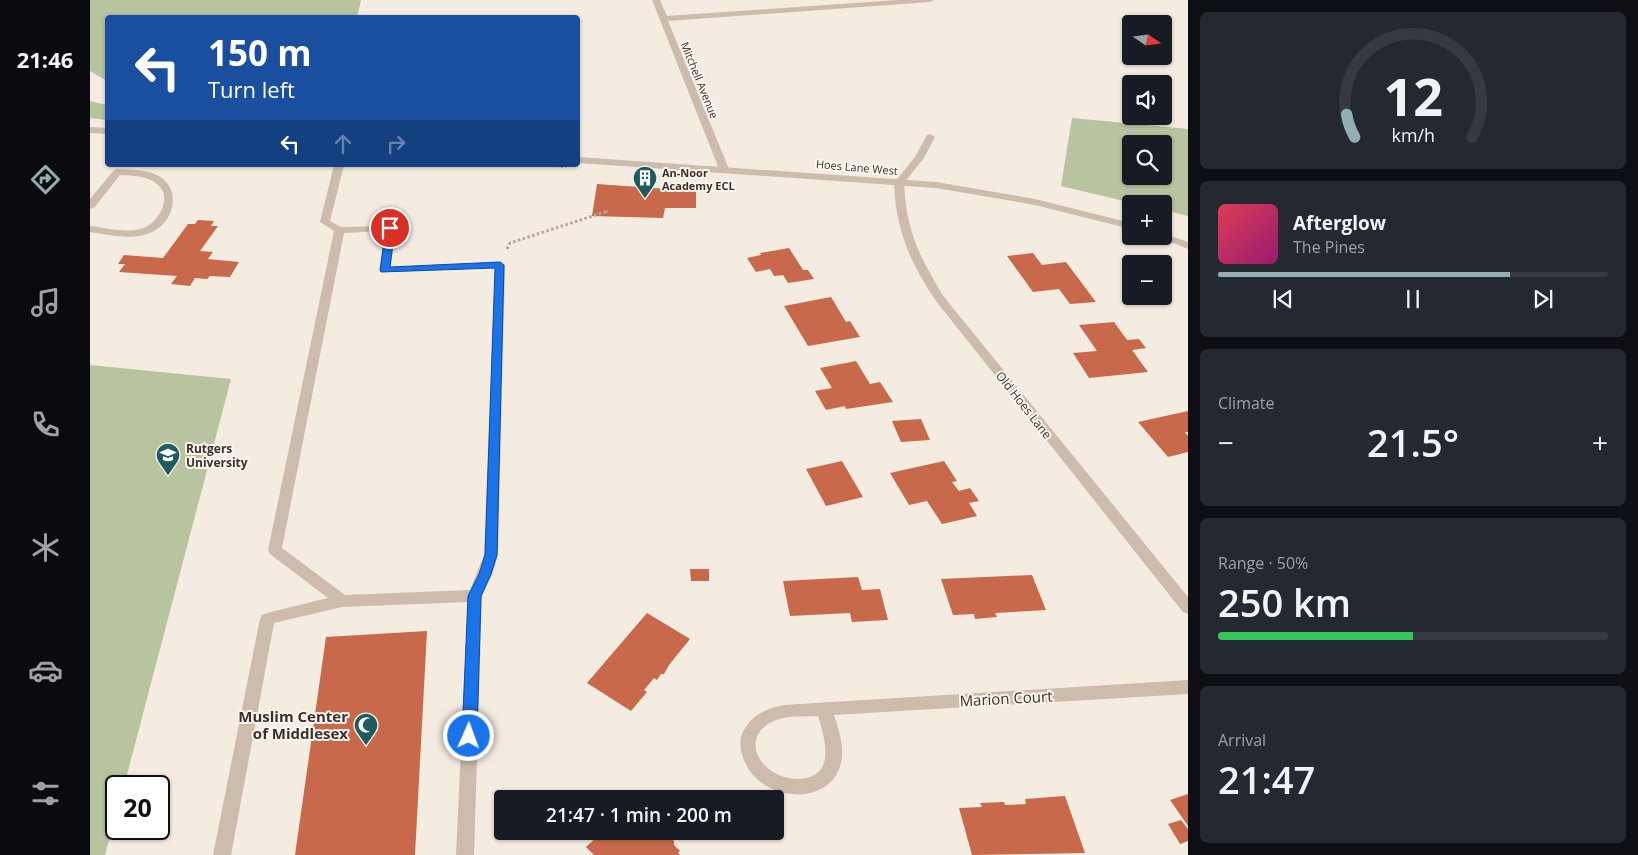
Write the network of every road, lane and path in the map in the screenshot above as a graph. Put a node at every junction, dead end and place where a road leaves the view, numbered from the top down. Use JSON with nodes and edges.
{"nodes":[{"id":1,"x":656,"y":0,"type":"edge"},
{"id":2,"x":930,"y":0,"type":"edge"},
{"id":3,"x":664,"y":18,"type":"junction"},
{"id":4,"x":90,"y":130,"type":"edge"},
{"id":5,"x":105,"y":131,"type":"edge"},
{"id":6,"x":930,"y":137,"type":"dead end"},
{"id":7,"x":580,"y":160,"type":"edge"},
{"id":8,"x":339,"y":167,"type":"edge"},
{"id":9,"x":119,"y":168,"type":"edge"},
{"id":10,"x":724,"y":168,"type":"junction"},
{"id":11,"x":899,"y":183,"type":"junction"},
{"id":12,"x":90,"y":206,"type":"edge"},
{"id":13,"x":608,"y":211,"type":"dead end"},
{"id":14,"x":1122,"y":223,"type":"edge"},
{"id":15,"x":90,"y":229,"type":"edge"},
{"id":16,"x":339,"y":230,"type":"junction"},
{"id":17,"x":1172,"y":240,"type":"edge"},
{"id":18,"x":1188,"y":246,"type":"edge"},
{"id":19,"x":500,"y":265,"type":"junction"},
{"id":20,"x":475,"y":596,"type":"junction"},
{"id":21,"x":342,"y":601,"type":"junction"},
{"id":22,"x":1188,"y":608,"type":"edge"},
{"id":23,"x":1188,"y":687,"type":"edge"},
{"id":24,"x":824,"y":709,"type":"junction"},
{"id":25,"x":222,"y":855,"type":"edge"},
{"id":26,"x":464,"y":855,"type":"edge"}],
"edges":[{"from":1,"to":3,"type":"street","name":"Mitchell Avenue"},
{"from":2,"to":3,"type":"street"},
{"from":3,"to":10,"type":"street","name":"Mitchell Avenue"},
{"from":4,"to":5,"type":"street"},
{"from":6,"to":11,"type":"street"},
{"from":7,"to":10,"type":"street","name":"Hoes Lane West"},
{"from":8,"to":16,"type":"street"},
{"from":9,"to":12,"type":"street"},
{"from":9,"to":15,"type":"street"},
{"from":10,"to":11,"type":"street","name":"Hoes Lane West"},
{"from":11,"to":14,"type":"street","name":"Hoes Lane West"},
{"from":11,"to":22,"type":"street","name":"Old Hoes Lane"},
{"from":13,"to":19,"type":"path"},
{"from":16,"to":19,"type":"street"},
{"from":16,"to":21,"type":"street"},
{"from":17,"to":18,"type":"street"},
{"from":19,"to":20,"type":"street"},
{"from":20,"to":21,"type":"street"},
{"from":20,"to":26,"type":"street"},
{"from":21,"to":25,"type":"street"},
{"from":23,"to":24,"type":"street","name":"Marion Court"},
{"from":24,"to":24,"type":"street","name":"Marion Court"}]}
